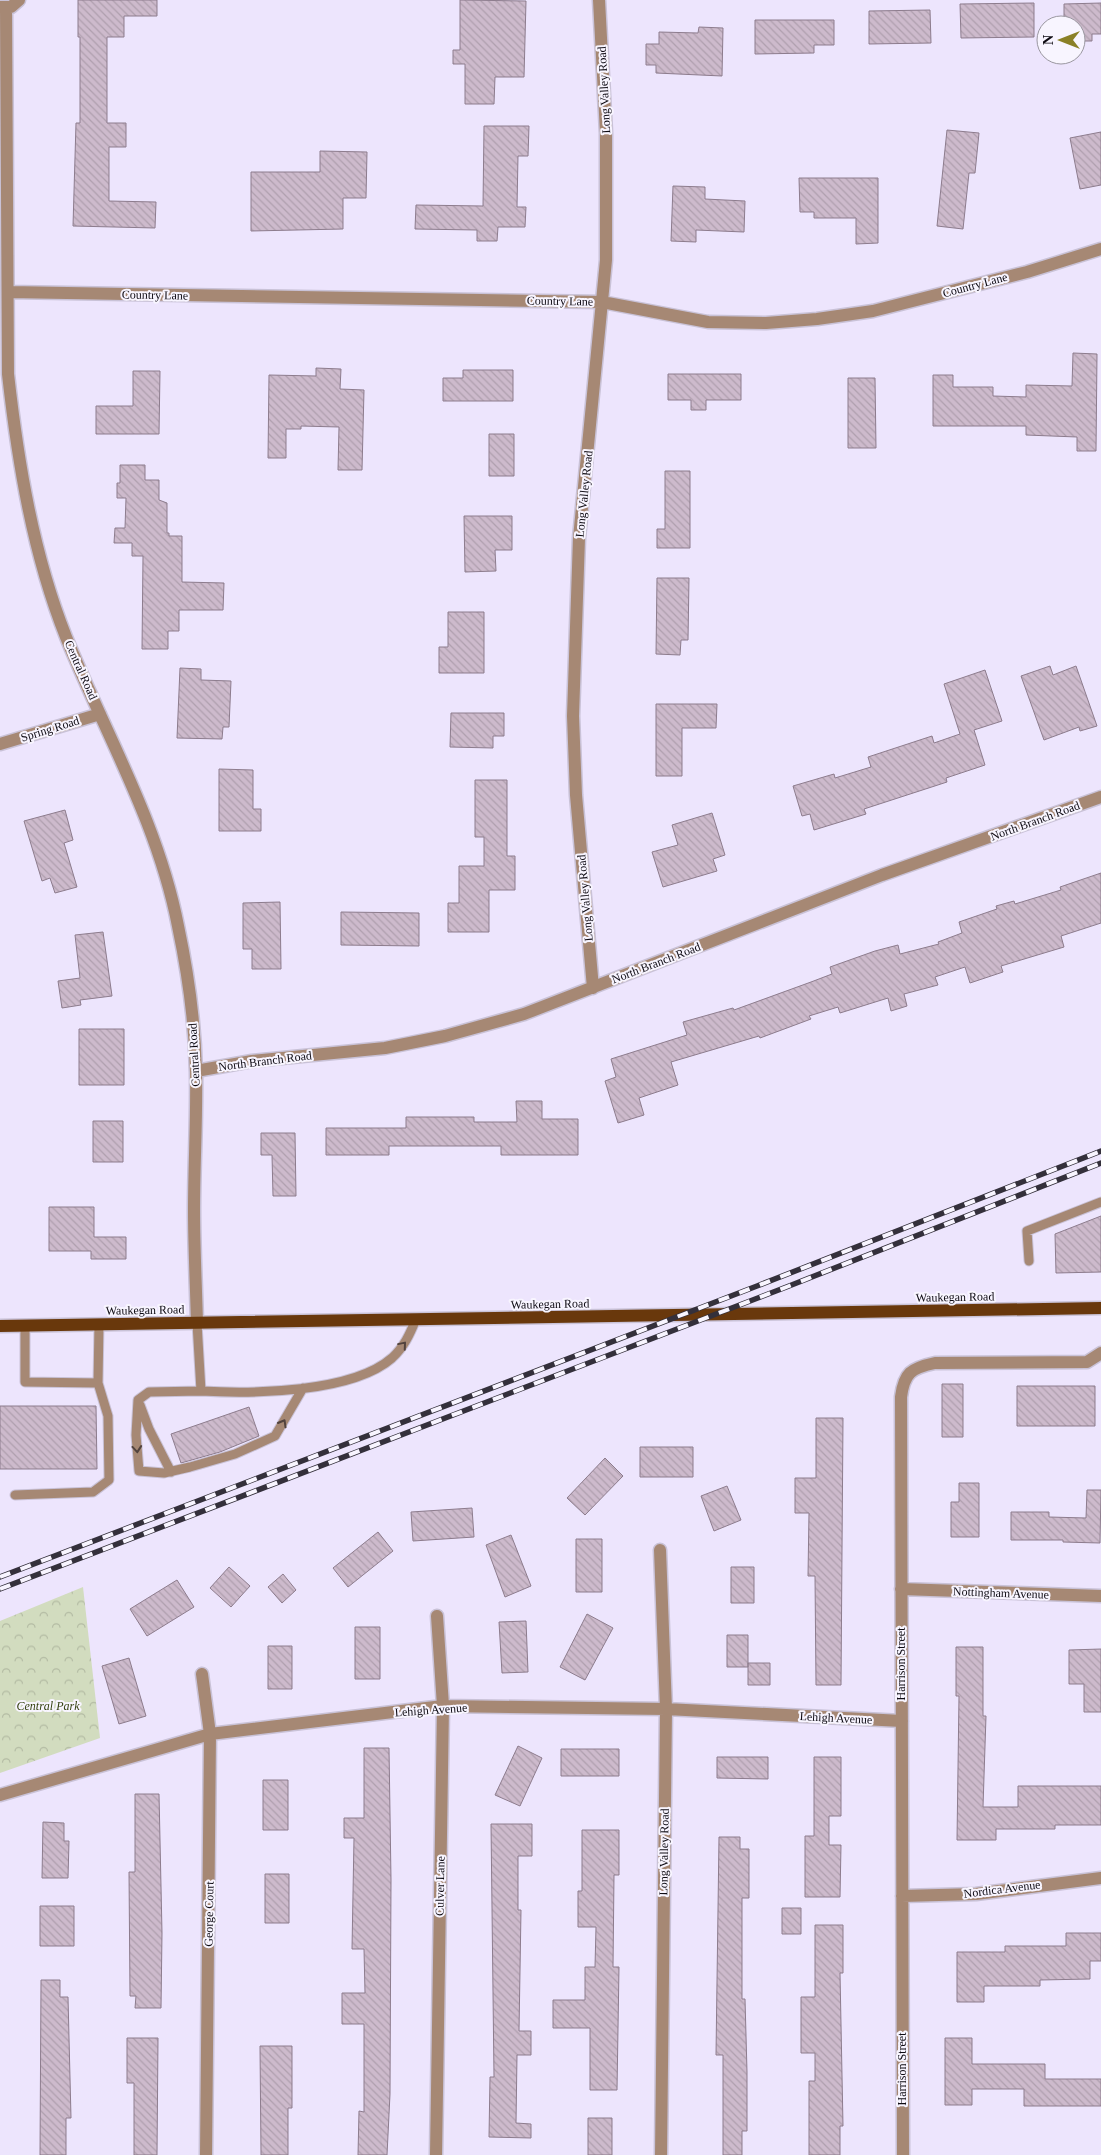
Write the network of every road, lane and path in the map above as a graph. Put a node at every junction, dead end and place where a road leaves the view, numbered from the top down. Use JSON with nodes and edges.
{"nodes":[{"id":1,"x":19,"y":0,"type":"edge"},
{"id":2,"x":599,"y":0,"type":"edge"},
{"id":3,"x":3,"y":7,"type":"edge"},
{"id":4,"x":1101,"y":248,"type":"edge"},
{"id":5,"x":9,"y":292,"type":"junction"},
{"id":6,"x":602,"y":302,"type":"junction"},
{"id":7,"x":100,"y":714,"type":"junction"},
{"id":8,"x":0,"y":744,"type":"edge"},
{"id":9,"x":1101,"y":797,"type":"edge"},
{"id":10,"x":593,"y":988,"type":"junction"},
{"id":11,"x":196,"y":1071,"type":"junction"},
{"id":12,"x":1101,"y":1202,"type":"edge"},
{"id":13,"x":1029,"y":1261,"type":"dead end"},
{"id":14,"x":1101,"y":1308,"type":"edge"},
{"id":15,"x":416,"y":1319,"type":"junction"},
{"id":16,"x":197,"y":1323,"type":"junction"},
{"id":17,"x":99,"y":1324,"type":"junction"},
{"id":18,"x":25,"y":1325,"type":"junction"},
{"id":19,"x":0,"y":1326,"type":"edge"},
{"id":20,"x":1101,"y":1353,"type":"edge"},
{"id":21,"x":98,"y":1383,"type":"junction"},
{"id":22,"x":303,"y":1388,"type":"junction"},
{"id":23,"x":200,"y":1391,"type":"junction"},
{"id":24,"x":138,"y":1400,"type":"junction"},
{"id":25,"x":171,"y":1472,"type":"junction"},
{"id":26,"x":15,"y":1495,"type":"dead end"},
{"id":27,"x":660,"y":1550,"type":"dead end"},
{"id":28,"x":901,"y":1589,"type":"junction"},
{"id":29,"x":1101,"y":1596,"type":"edge"},
{"id":30,"x":437,"y":1616,"type":"dead end"},
{"id":31,"x":202,"y":1674,"type":"dead end"},
{"id":32,"x":443,"y":1706,"type":"junction"},
{"id":33,"x":666,"y":1709,"type":"junction"},
{"id":34,"x":902,"y":1721,"type":"junction"},
{"id":35,"x":210,"y":1734,"type":"junction"},
{"id":36,"x":0,"y":1795,"type":"edge"},
{"id":37,"x":1101,"y":1878,"type":"edge"},
{"id":38,"x":902,"y":1896,"type":"junction"},
{"id":39,"x":206,"y":2155,"type":"edge"},
{"id":40,"x":436,"y":2155,"type":"edge"},
{"id":41,"x":662,"y":2155,"type":"edge"},
{"id":42,"x":903,"y":2155,"type":"edge"}],
"edges":[{"from":1,"to":3,"type":"street","name":"Central Road"},
{"from":2,"to":6,"type":"street","name":"Long Valley Road"},
{"from":3,"to":5,"type":"street","name":"Central Road"},
{"from":4,"to":6,"type":"street","name":"Country Lane"},
{"from":5,"to":6,"type":"street","name":"Country Lane"},
{"from":5,"to":7,"type":"street","name":"Central Road"},
{"from":6,"to":10,"type":"street","name":"Long Valley Road"},
{"from":7,"to":8,"type":"street","name":"Spring Road"},
{"from":7,"to":11,"type":"street","name":"Central Road"},
{"from":9,"to":10,"type":"street","name":"North Branch Road"},
{"from":10,"to":11,"type":"street","name":"North Branch Road"},
{"from":11,"to":16,"type":"street","name":"Central Road"},
{"from":12,"to":13,"type":"lane"},
{"from":14,"to":15,"type":"main road","name":"Waukegan Road"},
{"from":15,"to":16,"type":"main road","name":"Waukegan Road"},
{"from":22,"to":15,"type":"lane","one_way":true},
{"from":16,"to":17,"type":"main road","name":"Waukegan Road"},
{"from":16,"to":23,"type":"lane"},
{"from":17,"to":18,"type":"main road","name":"Waukegan Road"},
{"from":17,"to":21,"type":"lane"},
{"from":18,"to":19,"type":"main road","name":"Waukegan Road"},
{"from":18,"to":21,"type":"lane"},
{"from":20,"to":28,"type":"street","name":"Harrison Street"},
{"from":21,"to":26,"type":"lane"},
{"from":22,"to":23,"type":"lane"},
{"from":25,"to":22,"type":"lane","one_way":true},
{"from":23,"to":24,"type":"lane"},
{"from":24,"to":25,"type":"lane"},
{"from":24,"to":25,"type":"lane","one_way":true},
{"from":27,"to":33,"type":"street","name":"Long Valley Road"},
{"from":28,"to":29,"type":"street","name":"Nottingham Avenue"},
{"from":28,"to":34,"type":"street","name":"Harrison Street"},
{"from":30,"to":32,"type":"street","name":"Culver Lane"},
{"from":31,"to":35,"type":"street","name":"George Court"},
{"from":32,"to":33,"type":"street","name":"Lehigh Avenue"},
{"from":32,"to":35,"type":"street","name":"Lehigh Avenue"},
{"from":32,"to":40,"type":"street","name":"Culver Lane"},
{"from":33,"to":34,"type":"street","name":"Lehigh Avenue"},
{"from":33,"to":41,"type":"street","name":"Long Valley Road"},
{"from":34,"to":38,"type":"street","name":"Harrison Street"},
{"from":35,"to":36,"type":"street","name":"Lehigh Avenue"},
{"from":35,"to":39,"type":"street","name":"George Court"},
{"from":37,"to":38,"type":"street","name":"Nordica Avenue"},
{"from":38,"to":42,"type":"street","name":"Harrison Street"}]}
